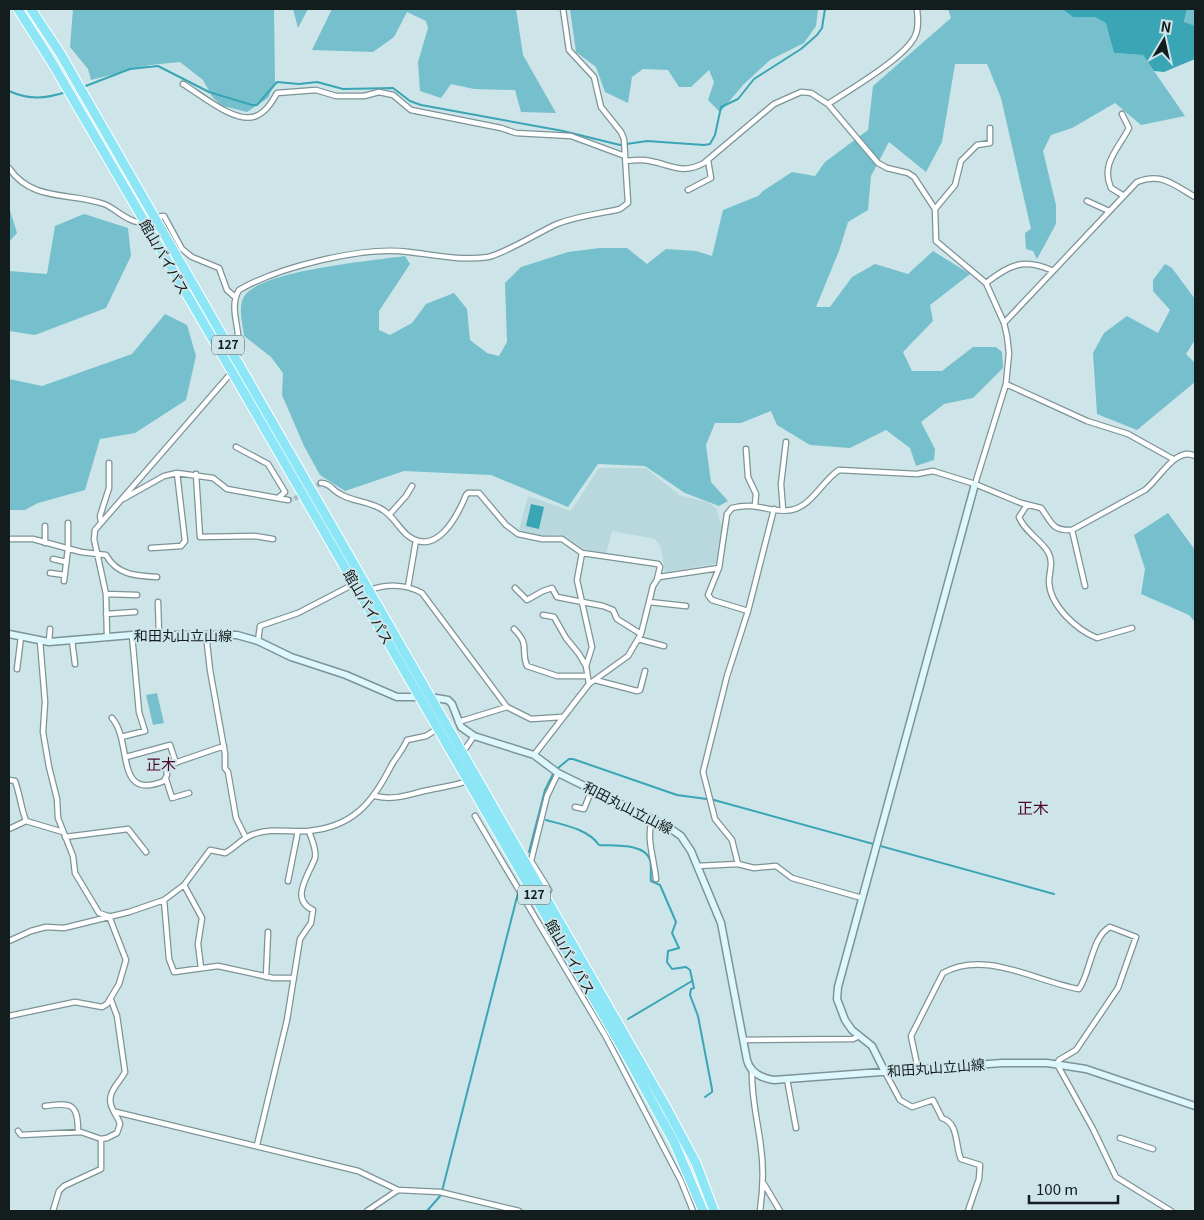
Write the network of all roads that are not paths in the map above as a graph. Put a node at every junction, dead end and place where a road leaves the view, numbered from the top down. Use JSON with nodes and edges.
{"nodes":[{"id":1,"x":18,"y":9,"type":"edge"},
{"id":2,"x":31,"y":9,"type":"edge"},
{"id":3,"x":563,"y":9,"type":"edge"},
{"id":4,"x":917,"y":9,"type":"edge"},
{"id":5,"x":183,"y":84,"type":"dead end"},
{"id":6,"x":828,"y":104,"type":"junction"},
{"id":7,"x":1122,"y":114,"type":"dead end"},
{"id":8,"x":990,"y":128,"type":"dead end"},
{"id":9,"x":625,"y":158,"type":"junction"},
{"id":10,"x":708,"y":160,"type":"junction"},
{"id":11,"x":9,"y":168,"type":"edge"},
{"id":12,"x":688,"y":190,"type":"dead end"},
{"id":13,"x":1124,"y":196,"type":"junction"},
{"id":14,"x":1195,"y":197,"type":"edge"},
{"id":15,"x":1087,"y":201,"type":"dead end"},
{"id":16,"x":935,"y":209,"type":"junction"},
{"id":17,"x":1109,"y":211,"type":"junction"},
{"id":18,"x":153,"y":216,"type":"junction"},
{"id":19,"x":143,"y":221,"type":"junction"},
{"id":20,"x":1051,"y":270,"type":"junction"},
{"id":21,"x":986,"y":283,"type":"junction"},
{"id":22,"x":235,"y":297,"type":"junction"},
{"id":23,"x":1004,"y":323,"type":"junction"},
{"id":24,"x":237,"y":362,"type":"junction"},
{"id":25,"x":232,"y":372,"type":"junction"},
{"id":26,"x":1006,"y":384,"type":"junction"},
{"id":27,"x":786,"y":442,"type":"dead end"},
{"id":28,"x":236,"y":447,"type":"dead end"},
{"id":29,"x":746,"y":449,"type":"dead end"},
{"id":30,"x":1195,"y":456,"type":"edge"},
{"id":31,"x":1173,"y":459,"type":"junction"},
{"id":32,"x":109,"y":463,"type":"dead end"},
{"id":33,"x":177,"y":473,"type":"junction"},
{"id":34,"x":196,"y":474,"type":"junction"},
{"id":35,"x":321,"y":483,"type":"dead end"},
{"id":36,"x":975,"y":484,"type":"junction"},
{"id":37,"x":412,"y":486,"type":"dead end"},
{"id":38,"x":278,"y":498,"type":"junction"},
{"id":39,"x":122,"y":499,"type":"junction"},
{"id":40,"x":288,"y":500,"type":"tunnel mouth"},
{"id":41,"x":755,"y":505,"type":"junction"},
{"id":42,"x":1027,"y":505,"type":"junction"},
{"id":43,"x":774,"y":509,"type":"junction"},
{"id":44,"x":783,"y":510,"type":"junction"},
{"id":45,"x":389,"y":515,"type":"junction"},
{"id":46,"x":101,"y":521,"type":"junction"},
{"id":47,"x":68,"y":523,"type":"dead end"},
{"id":48,"x":44,"y":526,"type":"dead end"},
{"id":49,"x":1072,"y":530,"type":"junction"},
{"id":50,"x":9,"y":539,"type":"edge"},
{"id":51,"x":273,"y":539,"type":"dead end"},
{"id":52,"x":416,"y":540,"type":"junction"},
{"id":53,"x":45,"y":543,"type":"junction"},
{"id":54,"x":151,"y":548,"type":"dead end"},
{"id":55,"x":68,"y":549,"type":"junction"},
{"id":56,"x":97,"y":553,"type":"junction"},
{"id":57,"x":582,"y":553,"type":"junction"},
{"id":58,"x":53,"y":559,"type":"dead end"},
{"id":59,"x":66,"y":562,"type":"junction"},
{"id":60,"x":719,"y":568,"type":"junction"},
{"id":61,"x":50,"y":573,"type":"dead end"},
{"id":62,"x":65,"y":575,"type":"junction"},
{"id":63,"x":157,"y":577,"type":"dead end"},
{"id":64,"x":657,"y":579,"type":"junction"},
{"id":65,"x":64,"y":582,"type":"dead end"},
{"id":66,"x":354,"y":584,"type":"junction"},
{"id":67,"x":1085,"y":586,"type":"dead end"},
{"id":68,"x":408,"y":587,"type":"junction"},
{"id":69,"x":515,"y":588,"type":"dead end"},
{"id":70,"x":370,"y":590,"type":"junction"},
{"id":71,"x":106,"y":594,"type":"junction"},
{"id":72,"x":137,"y":595,"type":"dead end"},
{"id":73,"x":158,"y":602,"type":"dead end"},
{"id":74,"x":649,"y":602,"type":"junction"},
{"id":75,"x":584,"y":603,"type":"junction"},
{"id":76,"x":686,"y":606,"type":"dead end"},
{"id":77,"x":748,"y":611,"type":"junction"},
{"id":78,"x":135,"y":612,"type":"dead end"},
{"id":79,"x":106,"y":614,"type":"junction"},
{"id":80,"x":543,"y":615,"type":"dead end"},
{"id":81,"x":1132,"y":628,"type":"dead end"},
{"id":82,"x":50,"y":629,"type":"dead end"},
{"id":83,"x":514,"y":629,"type":"dead end"},
{"id":84,"x":9,"y":634,"type":"edge"},
{"id":85,"x":206,"y":634,"type":"junction"},
{"id":86,"x":132,"y":635,"type":"junction"},
{"id":87,"x":159,"y":635,"type":"junction"},
{"id":88,"x":107,"y":636,"type":"junction"},
{"id":89,"x":640,"y":636,"type":"junction"},
{"id":90,"x":21,"y":637,"type":"junction"},
{"id":91,"x":72,"y":640,"type":"junction"},
{"id":92,"x":40,"y":641,"type":"junction"},
{"id":93,"x":258,"y":641,"type":"junction"},
{"id":94,"x":49,"y":642,"type":"junction"},
{"id":95,"x":664,"y":646,"type":"dead end"},
{"id":96,"x":75,"y":664,"type":"dead end"},
{"id":97,"x":586,"y":666,"type":"junction"},
{"id":98,"x":17,"y":668,"type":"dead end"},
{"id":99,"x":645,"y":672,"type":"dead end"},
{"id":100,"x":586,"y":676,"type":"junction"},
{"id":101,"x":595,"y":680,"type":"junction"},
{"id":102,"x":589,"y":684,"type":"junction"},
{"id":103,"x":419,"y":696,"type":"junction"},
{"id":104,"x":430,"y":697,"type":"junction"},
{"id":105,"x":507,"y":708,"type":"junction"},
{"id":106,"x":562,"y":717,"type":"junction"},
{"id":107,"x":112,"y":718,"type":"dead end"},
{"id":108,"x":458,"y":722,"type":"junction"},
{"id":109,"x":438,"y":729,"type":"junction"},
{"id":110,"x":474,"y":736,"type":"junction"},
{"id":111,"x":122,"y":737,"type":"junction"},
{"id":112,"x":224,"y":746,"type":"junction"},
{"id":113,"x":463,"y":752,"type":"junction"},
{"id":114,"x":534,"y":755,"type":"junction"},
{"id":115,"x":126,"y":757,"type":"junction"},
{"id":116,"x":176,"y":762,"type":"junction"},
{"id":117,"x":558,"y":773,"type":"junction"},
{"id":118,"x":166,"y":779,"type":"junction"},
{"id":119,"x":9,"y":780,"type":"edge"},
{"id":120,"x":467,"y":781,"type":"junction"},
{"id":121,"x":592,"y":789,"type":"junction"},
{"id":122,"x":189,"y":793,"type":"dead end"},
{"id":123,"x":375,"y":796,"type":"junction"},
{"id":124,"x":575,"y":807,"type":"dead end"},
{"id":125,"x":475,"y":816,"type":"dead end"},
{"id":126,"x":652,"y":819,"type":"junction"},
{"id":127,"x":26,"y":821,"type":"junction"},
{"id":128,"x":9,"y":829,"type":"edge"},
{"id":129,"x":298,"y":831,"type":"junction"},
{"id":130,"x":309,"y":831,"type":"junction"},
{"id":131,"x":64,"y":834,"type":"junction"},
{"id":132,"x":246,"y":838,"type":"junction"},
{"id":133,"x":146,"y":852,"type":"dead end"},
{"id":134,"x":738,"y":864,"type":"junction"},
{"id":135,"x":697,"y":866,"type":"junction"},
{"id":136,"x":656,"y":878,"type":"dead end"},
{"id":137,"x":288,"y":881,"type":"dead end"},
{"id":138,"x":184,"y":885,"type":"junction"},
{"id":139,"x":543,"y":894,"type":"junction"},
{"id":140,"x":862,"y":898,"type":"junction"},
{"id":141,"x":164,"y":900,"type":"junction"},
{"id":142,"x":109,"y":916,"type":"junction"},
{"id":143,"x":268,"y":932,"type":"dead end"},
{"id":144,"x":9,"y":941,"type":"edge"},
{"id":145,"x":201,"y":968,"type":"junction"},
{"id":146,"x":266,"y":977,"type":"junction"},
{"id":147,"x":294,"y":978,"type":"junction"},
{"id":148,"x":111,"y":1000,"type":"junction"},
{"id":149,"x":9,"y":1016,"type":"edge"},
{"id":150,"x":859,"y":1036,"type":"junction"},
{"id":151,"x":743,"y":1040,"type":"junction"},
{"id":152,"x":1057,"y":1064,"type":"junction"},
{"id":153,"x":918,"y":1069,"type":"junction"},
{"id":154,"x":752,"y":1070,"type":"junction"},
{"id":155,"x":885,"y":1072,"type":"junction"},
{"id":156,"x":787,"y":1079,"type":"junction"},
{"id":157,"x":45,"y":1106,"type":"dead end"},
{"id":158,"x":1195,"y":1106,"type":"edge"},
{"id":159,"x":116,"y":1112,"type":"junction"},
{"id":160,"x":796,"y":1128,"type":"dead end"},
{"id":161,"x":18,"y":1131,"type":"dead end"},
{"id":162,"x":78,"y":1132,"type":"junction"},
{"id":163,"x":1120,"y":1138,"type":"dead end"},
{"id":164,"x":101,"y":1139,"type":"junction"},
{"id":165,"x":256,"y":1145,"type":"junction"},
{"id":166,"x":1152,"y":1149,"type":"dead end"},
{"id":167,"x":764,"y":1184,"type":"junction"},
{"id":168,"x":398,"y":1190,"type":"junction"},
{"id":169,"x":53,"y":1211,"type":"edge"},
{"id":170,"x":367,"y":1211,"type":"edge"},
{"id":171,"x":519,"y":1211,"type":"edge"},
{"id":172,"x":693,"y":1211,"type":"edge"},
{"id":173,"x":703,"y":1211,"type":"edge"},
{"id":174,"x":714,"y":1211,"type":"edge"},
{"id":175,"x":760,"y":1211,"type":"edge"},
{"id":176,"x":780,"y":1211,"type":"edge"},
{"id":177,"x":968,"y":1211,"type":"edge"},
{"id":178,"x":1171,"y":1211,"type":"edge"}],
"edges":[{"from":1,"to":19,"type":"highway","name":"館山バイパス","number":"127"},
{"from":2,"to":18,"type":"highway","name":"館山バイパス","number":"127"},
{"from":3,"to":9,"type":"street"},
{"from":4,"to":6,"type":"street"},
{"from":5,"to":9,"type":"street"},
{"from":6,"to":10,"type":"street"},
{"from":6,"to":16,"type":"street"},
{"from":7,"to":13,"type":"street"},
{"from":8,"to":16,"type":"street"},
{"from":9,"to":10,"type":"street"},
{"from":9,"to":22,"type":"street"},
{"from":10,"to":12,"type":"street"},
{"from":11,"to":19,"type":"street"},
{"from":13,"to":14,"type":"street"},
{"from":13,"to":17,"type":"street"},
{"from":15,"to":17,"type":"street"},
{"from":16,"to":21,"type":"street"},
{"from":17,"to":20,"type":"street"},
{"from":18,"to":19,"type":"street"},
{"from":18,"to":22,"type":"street"},
{"from":18,"to":24,"type":"highway","name":"館山バイパス","number":"127"},
{"from":19,"to":25,"type":"highway","name":"館山バイパス","number":"127"},
{"from":20,"to":21,"type":"street"},
{"from":20,"to":23,"type":"street"},
{"from":21,"to":23,"type":"street"},
{"from":22,"to":24,"type":"street"},
{"from":23,"to":26,"type":"street"},
{"from":24,"to":25,"type":"street"},
{"from":24,"to":70,"type":"highway","name":"館山バイパス","number":"127"},
{"from":25,"to":39,"type":"street"},
{"from":25,"to":66,"type":"highway","name":"館山バイパス","number":"127"},
{"from":26,"to":31,"type":"street"},
{"from":26,"to":36,"type":"street"},
{"from":27,"to":44,"type":"street"},
{"from":28,"to":38,"type":"street"},
{"from":29,"to":41,"type":"street"},
{"from":30,"to":31,"type":"street"},
{"from":31,"to":49,"type":"street"},
{"from":32,"to":46,"type":"street"},
{"from":33,"to":34,"type":"street"},
{"from":33,"to":39,"type":"street"},
{"from":33,"to":54,"type":"street"},
{"from":34,"to":38,"type":"street"},
{"from":34,"to":51,"type":"street"},
{"from":35,"to":45,"type":"street"},
{"from":36,"to":42,"type":"street"},
{"from":36,"to":44,"type":"street"},
{"from":36,"to":140,"type":"main road"},
{"from":37,"to":45,"type":"street"},
{"from":38,"to":40,"type":"street"},
{"from":39,"to":46,"type":"street"},
{"from":41,"to":43,"type":"street"},
{"from":41,"to":60,"type":"street"},
{"from":42,"to":49,"type":"street"},
{"from":42,"to":81,"type":"street"},
{"from":43,"to":44,"type":"street"},
{"from":43,"to":77,"type":"street"},
{"from":45,"to":52,"type":"street"},
{"from":46,"to":56,"type":"street"},
{"from":47,"to":55,"type":"street"},
{"from":48,"to":53,"type":"street"},
{"from":49,"to":67,"type":"street"},
{"from":50,"to":53,"type":"street"},
{"from":52,"to":57,"type":"street"},
{"from":52,"to":68,"type":"street"},
{"from":53,"to":55,"type":"street"},
{"from":55,"to":56,"type":"street"},
{"from":55,"to":59,"type":"street"},
{"from":56,"to":63,"type":"street"},
{"from":56,"to":71,"type":"street"},
{"from":57,"to":64,"type":"street"},
{"from":57,"to":75,"type":"street"},
{"from":58,"to":59,"type":"street"},
{"from":59,"to":62,"type":"street"},
{"from":60,"to":64,"type":"street"},
{"from":60,"to":77,"type":"street"},
{"from":61,"to":62,"type":"street"},
{"from":62,"to":65,"type":"street"},
{"from":64,"to":74,"type":"street"},
{"from":66,"to":93,"type":"street"},
{"from":66,"to":103,"type":"highway","name":"館山バイパス","number":"127"},
{"from":68,"to":70,"type":"street"},
{"from":68,"to":105,"type":"street"},
{"from":69,"to":75,"type":"street"},
{"from":70,"to":104,"type":"highway","name":"館山バイパス","number":"127"},
{"from":71,"to":72,"type":"street"},
{"from":71,"to":79,"type":"street"},
{"from":73,"to":87,"type":"street"},
{"from":74,"to":76,"type":"street"},
{"from":74,"to":89,"type":"street"},
{"from":75,"to":89,"type":"street"},
{"from":75,"to":97,"type":"street"},
{"from":77,"to":134,"type":"street"},
{"from":78,"to":79,"type":"street"},
{"from":79,"to":88,"type":"street"},
{"from":80,"to":97,"type":"street"},
{"from":82,"to":94,"type":"street"},
{"from":83,"to":100,"type":"street"},
{"from":84,"to":90,"type":"main road","name":"和田丸山立山線"},
{"from":85,"to":87,"type":"main road","name":"和田丸山立山線"},
{"from":85,"to":93,"type":"main road","name":"和田丸山立山線"},
{"from":85,"to":112,"type":"street"},
{"from":86,"to":87,"type":"main road","name":"和田丸山立山線"},
{"from":86,"to":88,"type":"main road","name":"和田丸山立山線"},
{"from":86,"to":111,"type":"street"},
{"from":88,"to":91,"type":"main road","name":"和田丸山立山線"},
{"from":89,"to":95,"type":"street"},
{"from":89,"to":101,"type":"street"},
{"from":90,"to":92,"type":"main road","name":"和田丸山立山線"},
{"from":90,"to":98,"type":"street"},
{"from":91,"to":94,"type":"main road","name":"和田丸山立山線"},
{"from":91,"to":96,"type":"street"},
{"from":92,"to":94,"type":"main road","name":"和田丸山立山線"},
{"from":92,"to":131,"type":"street"},
{"from":93,"to":103,"type":"main road","name":"和田丸山立山線"},
{"from":97,"to":100,"type":"street"},
{"from":99,"to":101,"type":"street"},
{"from":100,"to":102,"type":"street"},
{"from":101,"to":102,"type":"street"},
{"from":102,"to":106,"type":"street"},
{"from":103,"to":104,"type":"main road","name":"和田丸山立山線"},
{"from":103,"to":109,"type":"highway","name":"館山バイパス","number":"127"},
{"from":104,"to":108,"type":"main road","name":"和田丸山立山線"},
{"from":104,"to":113,"type":"highway","name":"館山バイパス","number":"127"},
{"from":105,"to":106,"type":"street"},
{"from":105,"to":108,"type":"street"},
{"from":106,"to":114,"type":"street"},
{"from":107,"to":111,"type":"street"},
{"from":108,"to":110,"type":"main road","name":"和田丸山立山線"},
{"from":109,"to":120,"type":"highway","name":"館山バイパス","number":"127"},
{"from":109,"to":123,"type":"street"},
{"from":110,"to":113,"type":"street"},
{"from":110,"to":114,"type":"main road","name":"和田丸山立山線"},
{"from":111,"to":115,"type":"street"},
{"from":112,"to":116,"type":"street"},
{"from":112,"to":132,"type":"street"},
{"from":113,"to":139,"type":"highway","name":"館山バイパス","number":"127"},
{"from":114,"to":117,"type":"main road","name":"和田丸山立山線"},
{"from":115,"to":116,"type":"street"},
{"from":115,"to":118,"type":"street"},
{"from":116,"to":118,"type":"street"},
{"from":117,"to":121,"type":"main road","name":"和田丸山立山線"},
{"from":117,"to":139,"type":"street"},
{"from":118,"to":122,"type":"street"},
{"from":119,"to":127,"type":"street"},
{"from":120,"to":123,"type":"street"},
{"from":120,"to":173,"type":"highway","name":"館山バイパス","number":"127"},
{"from":121,"to":124,"type":"street"},
{"from":121,"to":126,"type":"main road","name":"和田丸山立山線"},
{"from":123,"to":130,"type":"street"},
{"from":125,"to":172,"type":"street"},
{"from":126,"to":135,"type":"main road","name":"和田丸山立山線"},
{"from":126,"to":136,"type":"street"},
{"from":127,"to":128,"type":"street"},
{"from":127,"to":131,"type":"street"},
{"from":129,"to":130,"type":"street"},
{"from":129,"to":132,"type":"street"},
{"from":129,"to":137,"type":"street"},
{"from":130,"to":147,"type":"street"},
{"from":131,"to":133,"type":"street"},
{"from":131,"to":142,"type":"street"},
{"from":132,"to":138,"type":"street"},
{"from":134,"to":135,"type":"street"},
{"from":134,"to":140,"type":"street"},
{"from":135,"to":151,"type":"main road","name":"和田丸山立山線"},
{"from":138,"to":141,"type":"street"},
{"from":138,"to":145,"type":"street"},
{"from":139,"to":174,"type":"highway","name":"館山バイパス","number":"127"},
{"from":140,"to":150,"type":"main road"},
{"from":141,"to":142,"type":"street"},
{"from":141,"to":145,"type":"street"},
{"from":142,"to":144,"type":"street"},
{"from":142,"to":148,"type":"street"},
{"from":143,"to":146,"type":"street"},
{"from":145,"to":146,"type":"street"},
{"from":146,"to":147,"type":"street"},
{"from":147,"to":165,"type":"street"},
{"from":148,"to":149,"type":"street"},
{"from":148,"to":159,"type":"street"},
{"from":150,"to":151,"type":"street"},
{"from":150,"to":155,"type":"main road"},
{"from":151,"to":154,"type":"main road","name":"和田丸山立山線"},
{"from":152,"to":153,"type":"main road","name":"和田丸山立山線"},
{"from":152,"to":153,"type":"street"},
{"from":152,"to":158,"type":"main road","name":"和田丸山立山線"},
{"from":152,"to":178,"type":"street"},
{"from":153,"to":155,"type":"main road","name":"和田丸山立山線"},
{"from":154,"to":156,"type":"main road","name":"和田丸山立山線"},
{"from":154,"to":167,"type":"street"},
{"from":155,"to":156,"type":"main road","name":"和田丸山立山線"},
{"from":155,"to":177,"type":"street"},
{"from":156,"to":160,"type":"street"},
{"from":157,"to":162,"type":"street"},
{"from":159,"to":164,"type":"street"},
{"from":159,"to":165,"type":"street"},
{"from":161,"to":162,"type":"street"},
{"from":162,"to":164,"type":"street"},
{"from":163,"to":166,"type":"street"},
{"from":164,"to":169,"type":"street"},
{"from":165,"to":168,"type":"street"},
{"from":167,"to":175,"type":"street"},
{"from":167,"to":176,"type":"street"},
{"from":168,"to":170,"type":"street"},
{"from":168,"to":171,"type":"street"}]}
